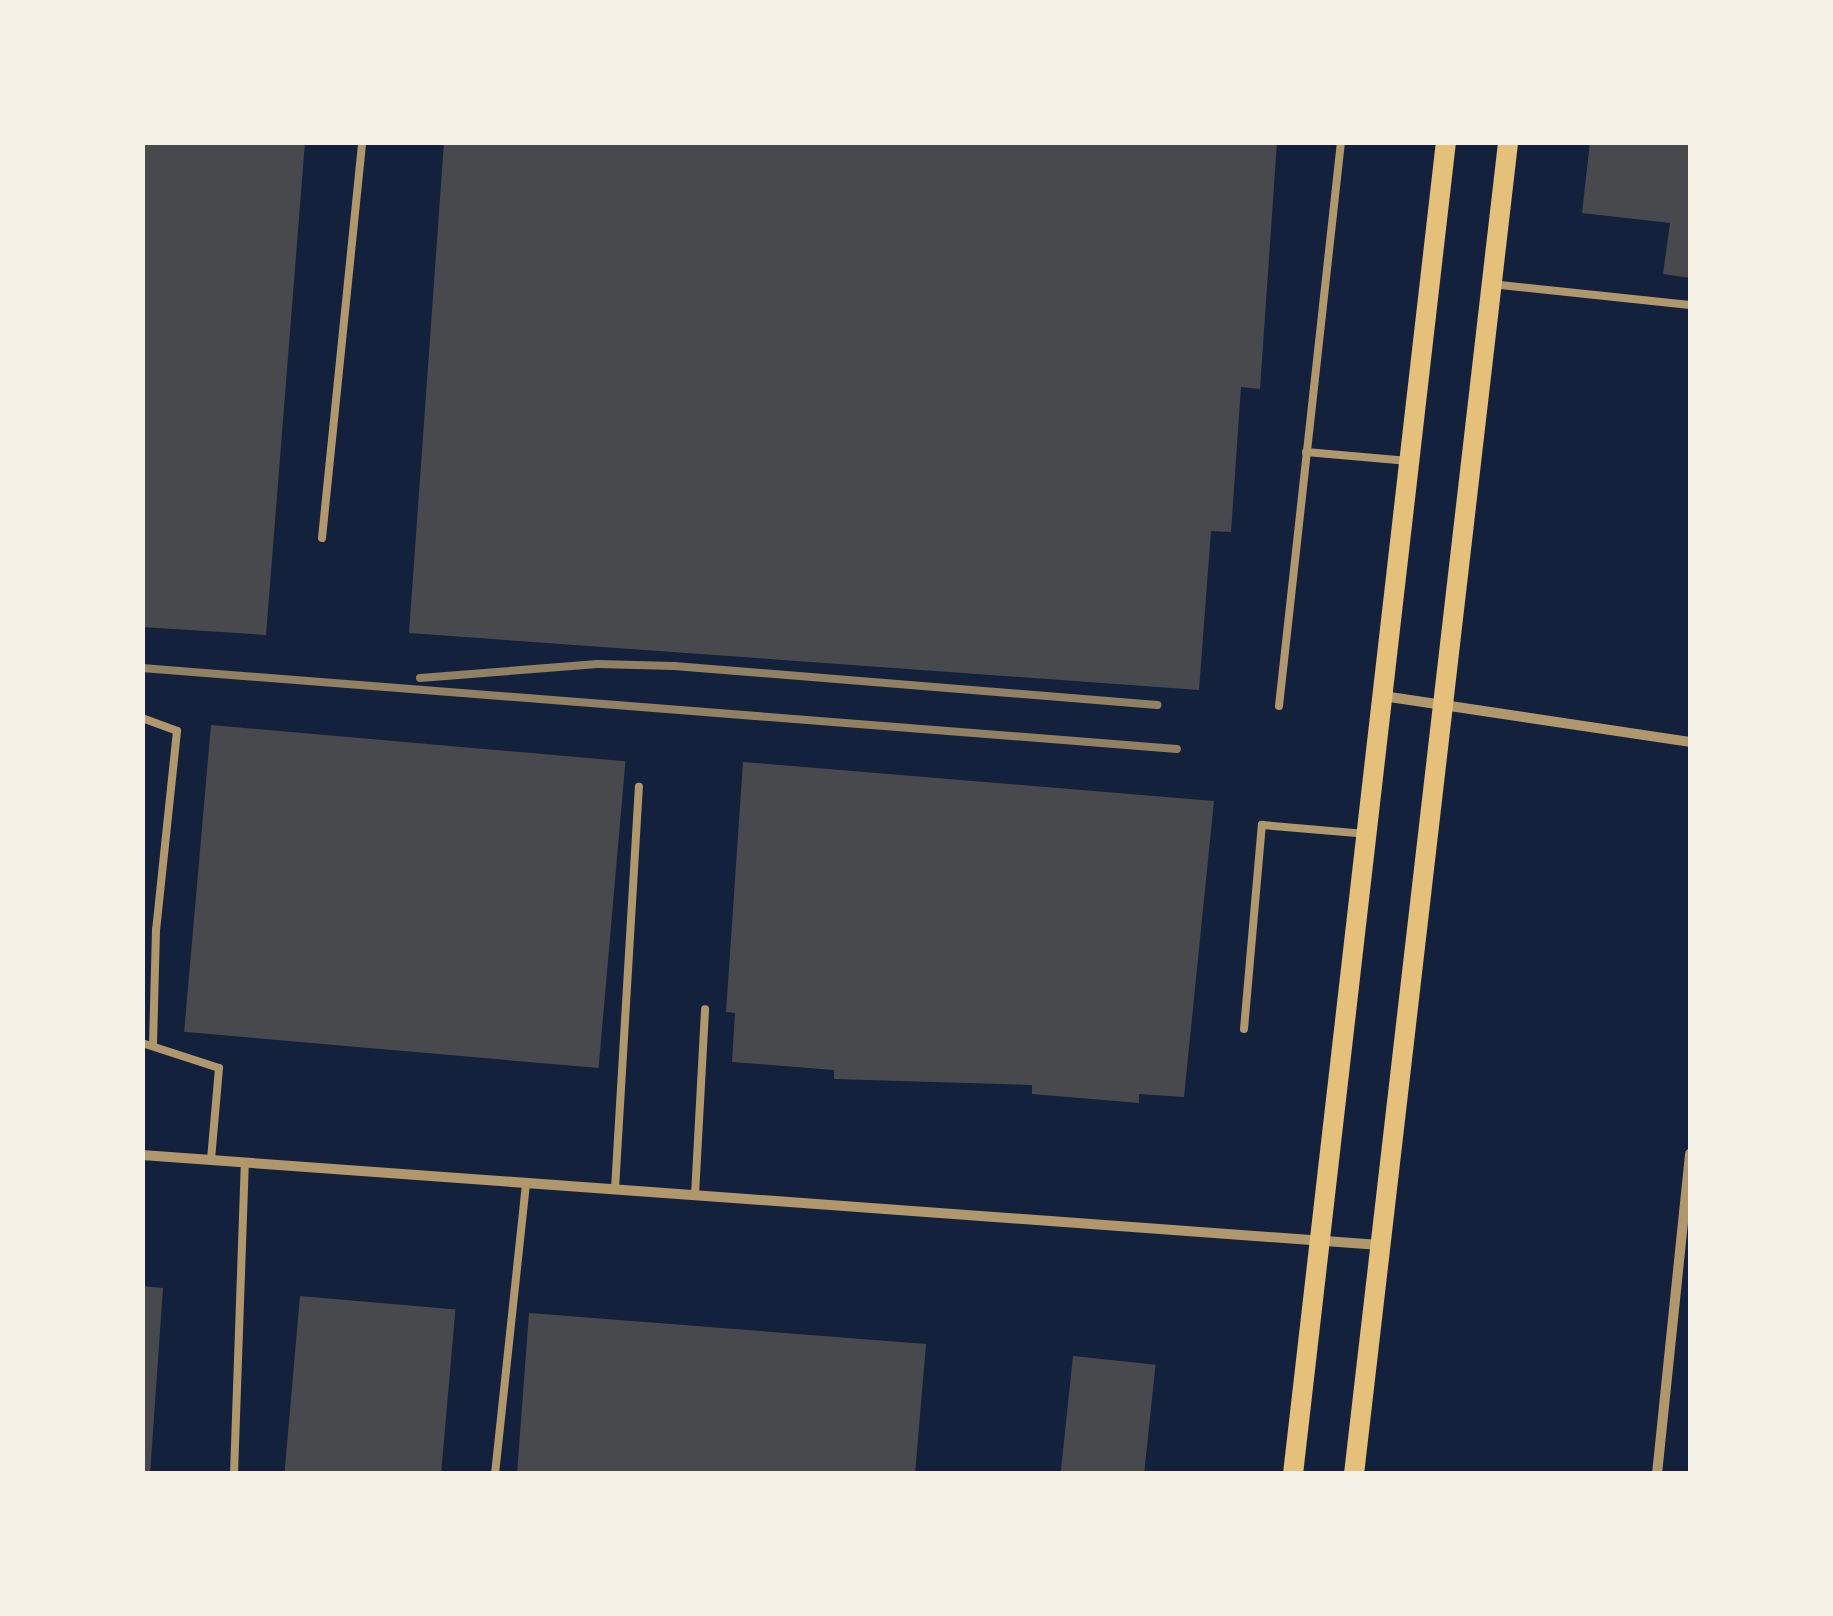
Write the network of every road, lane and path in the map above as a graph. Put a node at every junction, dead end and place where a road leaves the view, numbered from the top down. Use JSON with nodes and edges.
{"nodes":[{"id":1,"x":362,"y":142,"type":"edge"},
{"id":2,"x":1341,"y":142,"type":"edge"},
{"id":3,"x":1446,"y":142,"type":"edge"},
{"id":4,"x":1508,"y":142,"type":"edge"},
{"id":5,"x":1491,"y":284,"type":"junction"},
{"id":6,"x":1690,"y":305,"type":"edge"},
{"id":7,"x":1306,"y":452,"type":"junction"},
{"id":8,"x":1410,"y":460,"type":"junction"},
{"id":9,"x":322,"y":538,"type":"dead end"},
{"id":10,"x":1382,"y":696,"type":"junction"},
{"id":11,"x":1442,"y":704,"type":"junction"},
{"id":12,"x":1280,"y":706,"type":"dead end"},
{"id":13,"x":142,"y":718,"type":"edge"},
{"id":14,"x":1690,"y":742,"type":"edge"},
{"id":15,"x":639,"y":788,"type":"dead end"},
{"id":16,"x":1366,"y":834,"type":"junction"},
{"id":17,"x":705,"y":1009,"type":"dead end"},
{"id":18,"x":1244,"y":1029,"type":"dead end"},
{"id":19,"x":142,"y":1042,"type":"edge"},
{"id":20,"x":154,"y":1043,"type":"junction"},
{"id":21,"x":1690,"y":1154,"type":"edge"},
{"id":22,"x":142,"y":1155,"type":"edge"},
{"id":23,"x":211,"y":1160,"type":"junction"},
{"id":24,"x":245,"y":1163,"type":"junction"},
{"id":25,"x":526,"y":1182,"type":"junction"},
{"id":26,"x":615,"y":1189,"type":"junction"},
{"id":27,"x":695,"y":1195,"type":"junction"},
{"id":28,"x":1320,"y":1240,"type":"junction"},
{"id":29,"x":1380,"y":1245,"type":"junction"},
{"id":30,"x":234,"y":1474,"type":"edge"},
{"id":31,"x":495,"y":1474,"type":"edge"},
{"id":32,"x":1293,"y":1474,"type":"edge"},
{"id":33,"x":1354,"y":1474,"type":"edge"},
{"id":34,"x":1656,"y":1474,"type":"edge"}],
"edges":[{"from":1,"to":9,"type":"lane"},
{"from":2,"to":7,"type":"lane"},
{"from":3,"to":8,"type":"main road"},
{"from":4,"to":5,"type":"main road"},
{"from":5,"to":6,"type":"lane"},
{"from":5,"to":11,"type":"main road"},
{"from":7,"to":8,"type":"lane"},
{"from":7,"to":12,"type":"lane"},
{"from":8,"to":10,"type":"main road"},
{"from":10,"to":11,"type":"street"},
{"from":10,"to":16,"type":"main road"},
{"from":11,"to":14,"type":"street"},
{"from":11,"to":29,"type":"main road"},
{"from":13,"to":20,"type":"lane"},
{"from":15,"to":26,"type":"lane"},
{"from":16,"to":18,"type":"lane"},
{"from":16,"to":28,"type":"main road"},
{"from":17,"to":27,"type":"lane"},
{"from":19,"to":20,"type":"lane"},
{"from":20,"to":23,"type":"lane"},
{"from":21,"to":34,"type":"street"},
{"from":22,"to":23,"type":"street"},
{"from":23,"to":24,"type":"street"},
{"from":24,"to":25,"type":"street"},
{"from":24,"to":30,"type":"lane"},
{"from":25,"to":26,"type":"street"},
{"from":25,"to":31,"type":"lane"},
{"from":26,"to":27,"type":"street"},
{"from":27,"to":28,"type":"street"},
{"from":28,"to":29,"type":"street"},
{"from":28,"to":32,"type":"main road"},
{"from":29,"to":33,"type":"main road"}]}
